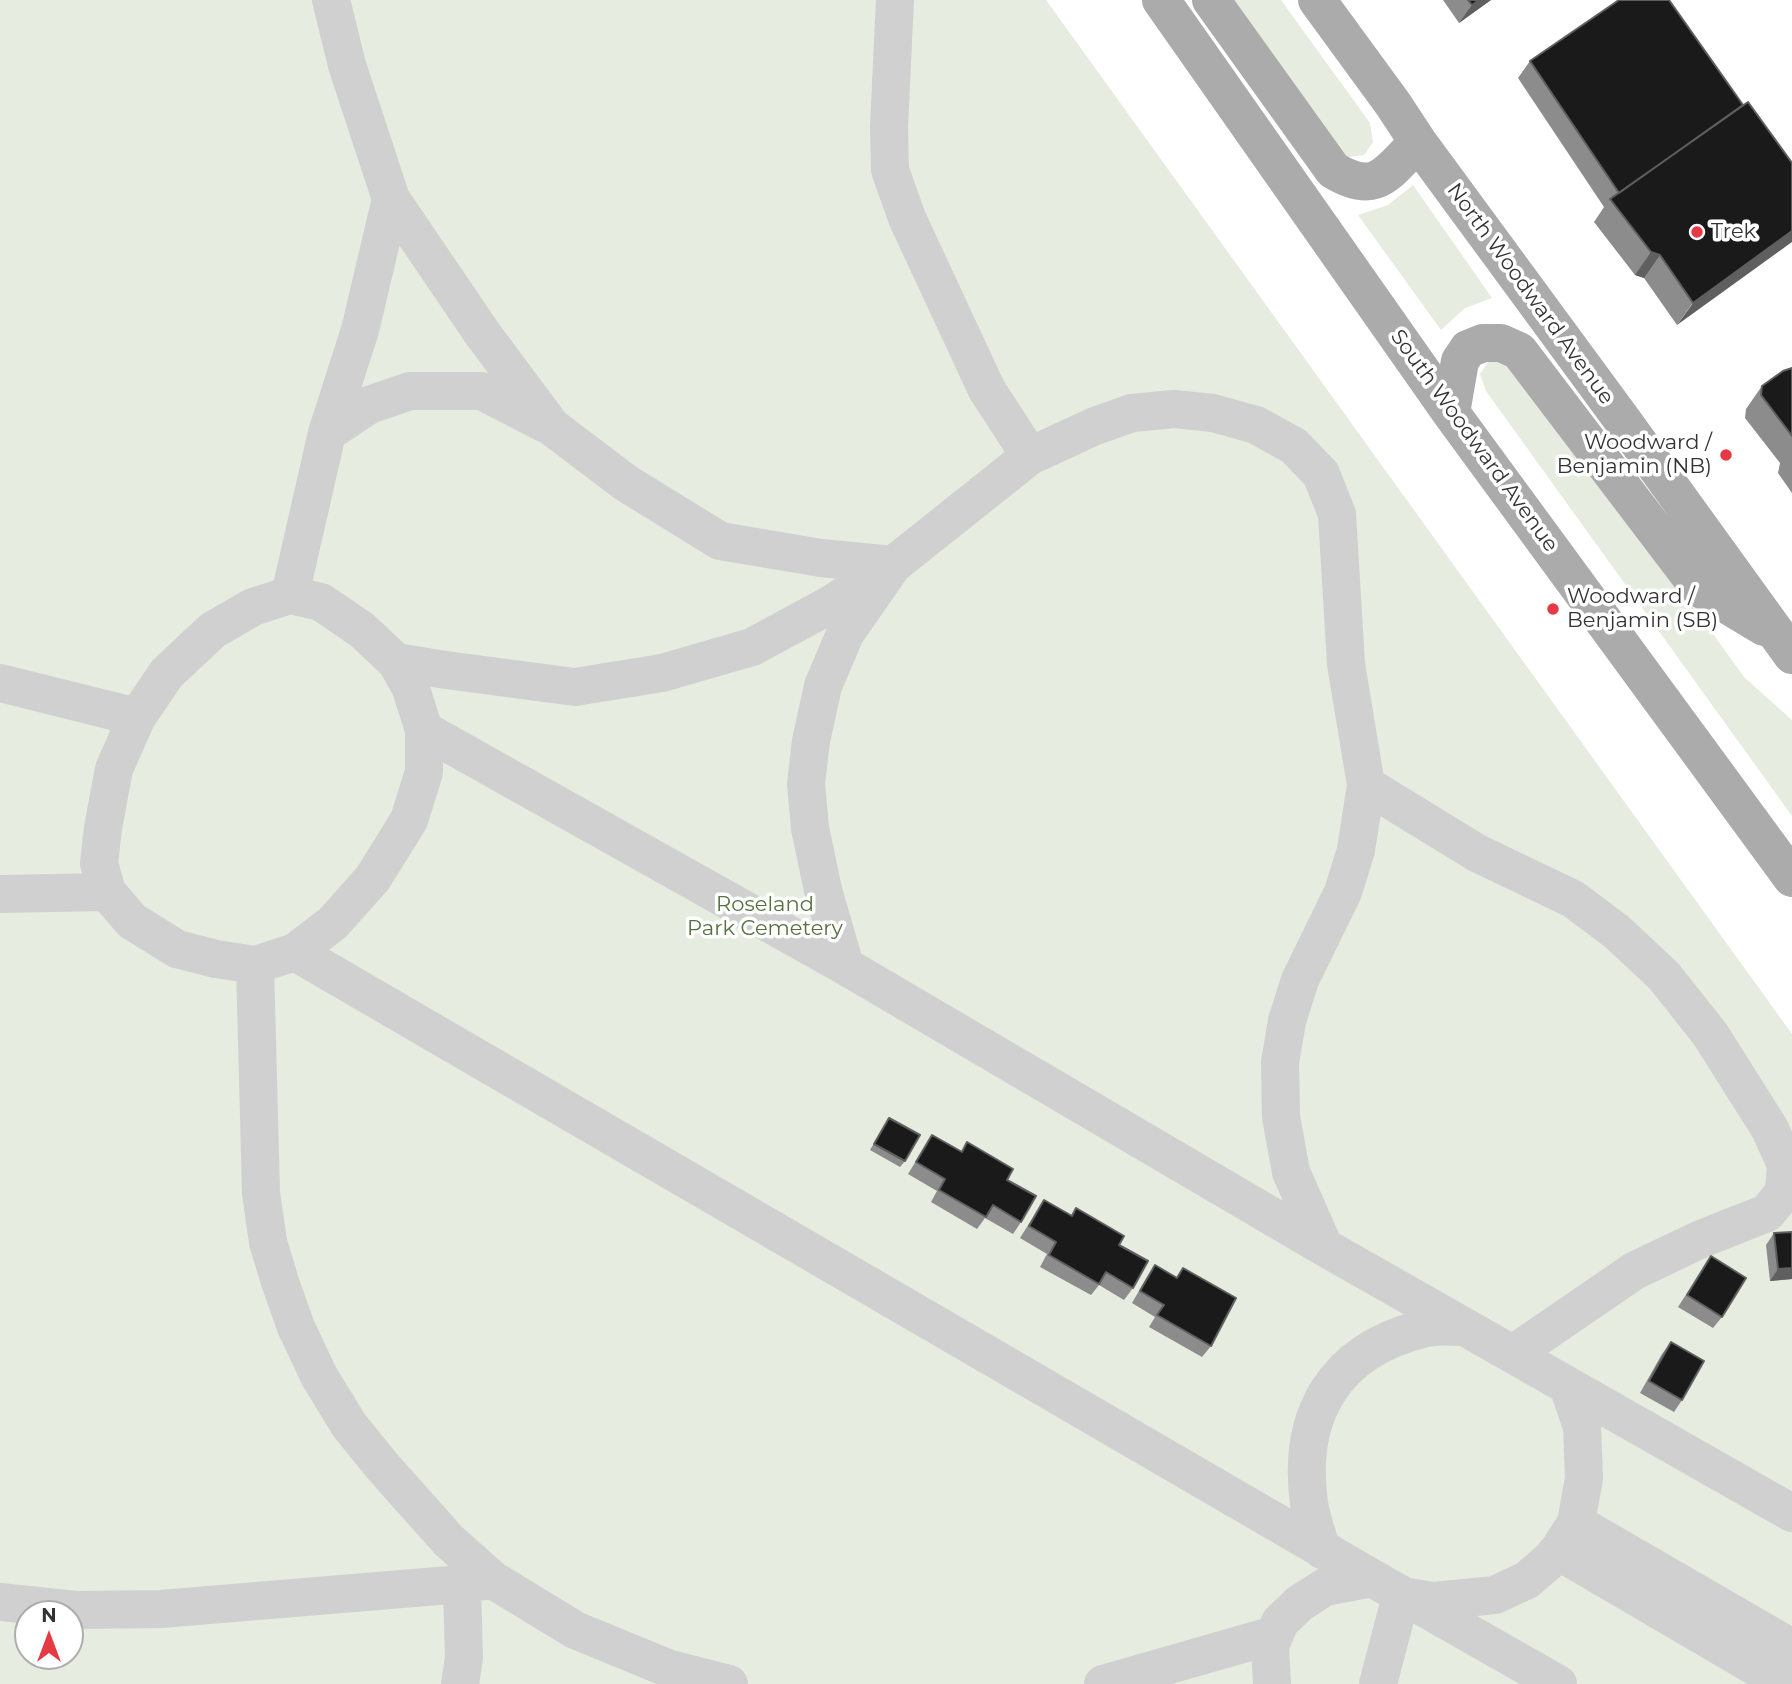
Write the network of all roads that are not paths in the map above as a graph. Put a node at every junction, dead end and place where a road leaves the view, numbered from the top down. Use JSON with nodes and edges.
{"nodes":[{"id":1,"x":331,"y":0,"type":"edge"},
{"id":2,"x":895,"y":0,"type":"edge"},
{"id":3,"x":1161,"y":0,"type":"edge"},
{"id":4,"x":1211,"y":0,"type":"edge"},
{"id":5,"x":1317,"y":0,"type":"edge"},
{"id":6,"x":1418,"y":142,"type":"junction"},
{"id":7,"x":391,"y":199,"type":"junction"},
{"id":8,"x":1451,"y":413,"type":"junction"},
{"id":9,"x":552,"y":427,"type":"junction"},
{"id":10,"x":327,"y":433,"type":"junction"},
{"id":11,"x":1030,"y":456,"type":"junction"},
{"id":12,"x":892,"y":565,"type":"junction"},
{"id":13,"x":290,"y":595,"type":"junction"},
{"id":14,"x":1787,"y":638,"type":"edge"},
{"id":15,"x":396,"y":662,"type":"junction"},
{"id":16,"x":0,"y":683,"type":"edge"},
{"id":17,"x":137,"y":717,"type":"junction"},
{"id":18,"x":424,"y":730,"type":"junction"},
{"id":19,"x":1366,"y":785,"type":"junction"},
{"id":20,"x":1792,"y":878,"type":"edge"},
{"id":21,"x":107,"y":892,"type":"junction"},
{"id":22,"x":0,"y":894,"type":"edge"},
{"id":23,"x":295,"y":952,"type":"junction"},
{"id":24,"x":255,"y":965,"type":"junction"},
{"id":25,"x":845,"y":966,"type":"junction"},
{"id":26,"x":1324,"y":1247,"type":"junction"},
{"id":27,"x":1465,"y":1327,"type":"junction"},
{"id":28,"x":1513,"y":1354,"type":"junction"},
{"id":29,"x":1568,"y":1386,"type":"junction"},
{"id":30,"x":1792,"y":1513,"type":"edge"},
{"id":31,"x":1567,"y":1537,"type":"junction"},
{"id":32,"x":1322,"y":1550,"type":"junction"},
{"id":33,"x":477,"y":1582,"type":"junction"},
{"id":34,"x":1387,"y":1587,"type":"junction"},
{"id":35,"x":0,"y":1602,"type":"edge"},
{"id":36,"x":1274,"y":1635,"type":"junction"},
{"id":37,"x":1792,"y":1648,"type":"edge"},
{"id":38,"x":460,"y":1684,"type":"edge"},
{"id":39,"x":729,"y":1684,"type":"edge"},
{"id":40,"x":1103,"y":1684,"type":"edge"},
{"id":41,"x":1272,"y":1684,"type":"edge"},
{"id":42,"x":1378,"y":1684,"type":"edge"},
{"id":43,"x":1558,"y":1684,"type":"edge"},
{"id":44,"x":1785,"y":1684,"type":"edge"}],
"edges":[{"from":1,"to":7,"type":"lane"},
{"from":2,"to":11,"type":"lane"},
{"from":3,"to":8,"type":"main road","name":"South Woodward Avenue"},
{"from":4,"to":6,"type":"main road"},
{"from":5,"to":6,"type":"main road","name":"North Woodward Avenue"},
{"from":6,"to":14,"type":"main road","name":"North Woodward Avenue"},
{"from":7,"to":9,"type":"lane"},
{"from":7,"to":10,"type":"lane"},
{"from":8,"to":14,"type":"main road"},
{"from":8,"to":20,"type":"main road","name":"South Woodward Avenue"},
{"from":9,"to":10,"type":"lane"},
{"from":9,"to":12,"type":"lane"},
{"from":10,"to":13,"type":"lane"},
{"from":11,"to":12,"type":"lane"},
{"from":11,"to":19,"type":"lane"},
{"from":12,"to":15,"type":"lane"},
{"from":12,"to":25,"type":"lane"},
{"from":13,"to":15,"type":"lane"},
{"from":13,"to":17,"type":"lane"},
{"from":15,"to":18,"type":"lane"},
{"from":16,"to":17,"type":"lane"},
{"from":17,"to":21,"type":"lane"},
{"from":18,"to":23,"type":"lane"},
{"from":18,"to":25,"type":"lane"},
{"from":19,"to":26,"type":"lane"},
{"from":19,"to":28,"type":"lane"},
{"from":21,"to":22,"type":"lane"},
{"from":21,"to":24,"type":"lane"},
{"from":23,"to":24,"type":"lane"},
{"from":23,"to":32,"type":"lane"},
{"from":24,"to":33,"type":"lane"},
{"from":25,"to":26,"type":"lane"},
{"from":26,"to":27,"type":"lane"},
{"from":27,"to":28,"type":"lane"},
{"from":27,"to":32,"type":"lane"},
{"from":28,"to":29,"type":"lane"},
{"from":29,"to":30,"type":"lane"},
{"from":29,"to":31,"type":"lane"},
{"from":31,"to":34,"type":"lane"},
{"from":31,"to":37,"type":"lane"},
{"from":31,"to":44,"type":"lane"},
{"from":32,"to":34,"type":"lane"},
{"from":33,"to":35,"type":"lane"},
{"from":33,"to":38,"type":"lane"},
{"from":33,"to":39,"type":"lane"},
{"from":34,"to":36,"type":"lane"},
{"from":34,"to":42,"type":"lane"},
{"from":34,"to":43,"type":"lane"},
{"from":36,"to":40,"type":"lane"},
{"from":36,"to":41,"type":"lane"}]}
